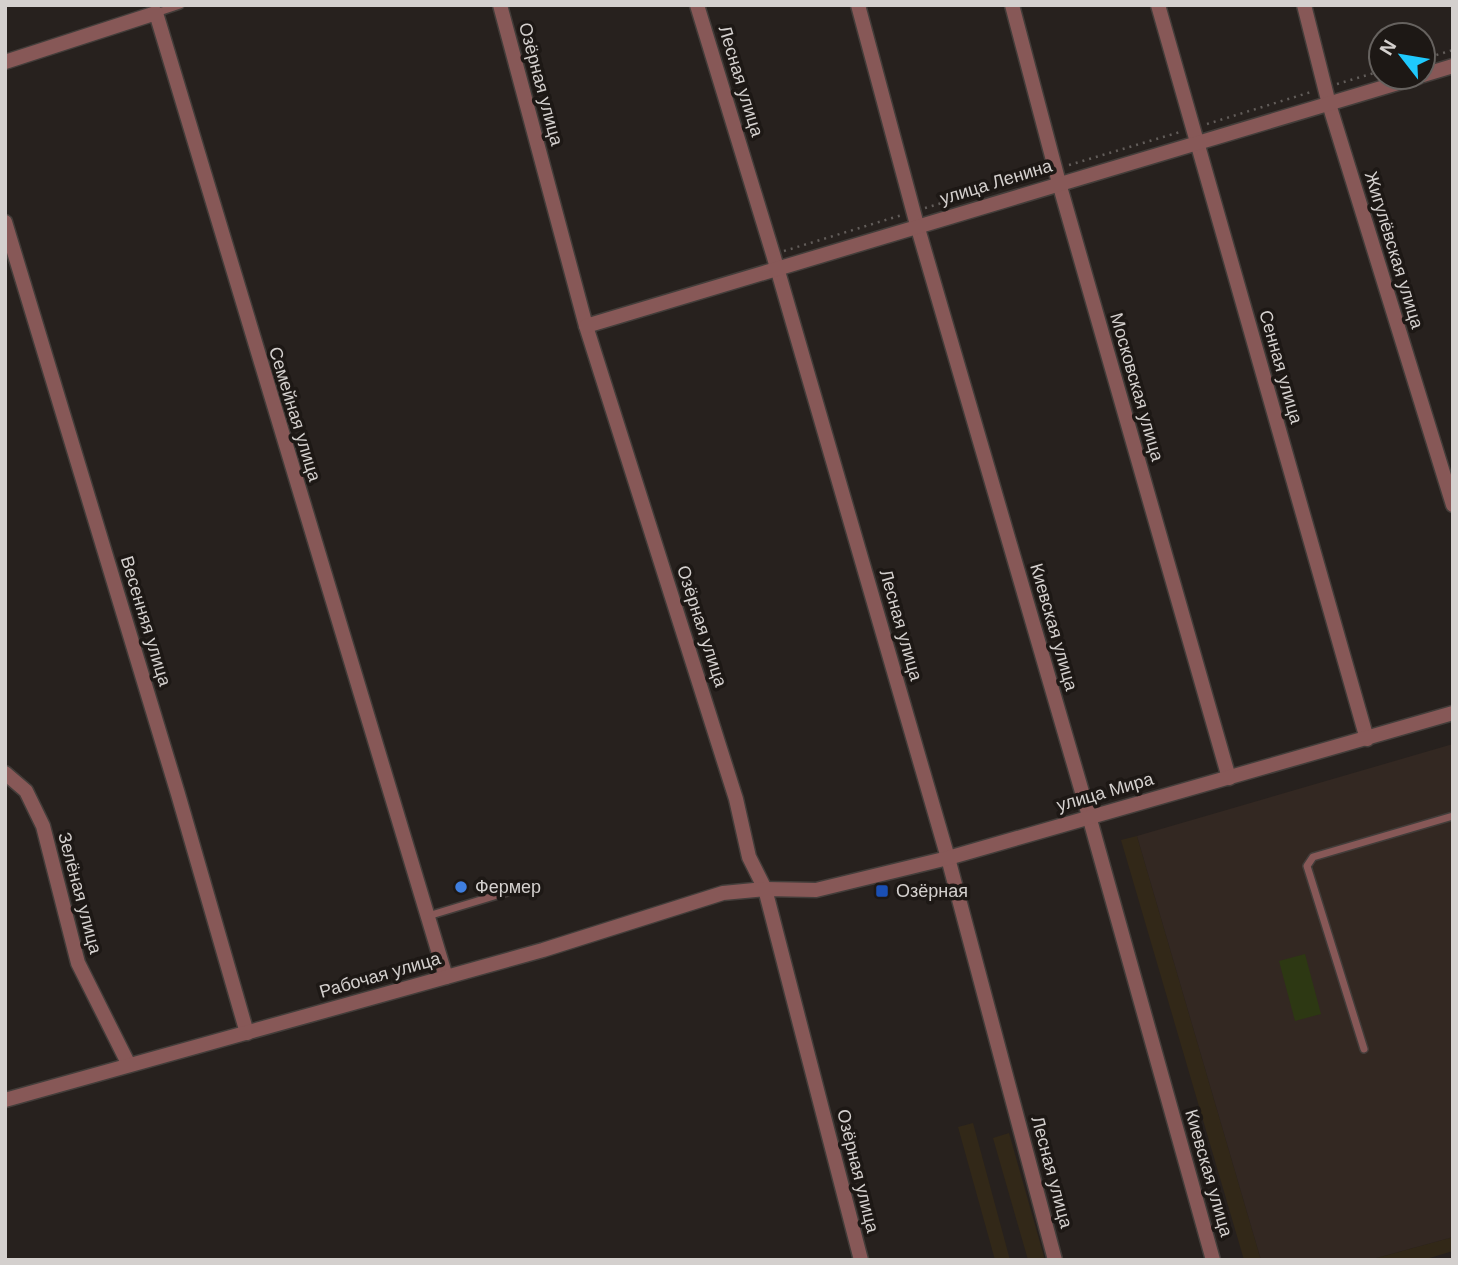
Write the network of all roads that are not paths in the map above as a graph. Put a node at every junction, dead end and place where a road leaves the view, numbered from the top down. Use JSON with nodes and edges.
{"nodes":[{"id":1,"x":180,"y":5,"type":"edge"},
{"id":2,"x":500,"y":5,"type":"edge"},
{"id":3,"x":697,"y":5,"type":"edge"},
{"id":4,"x":858,"y":5,"type":"edge"},
{"id":5,"x":1012,"y":5,"type":"edge"},
{"id":6,"x":1158,"y":5,"type":"edge"},
{"id":7,"x":1304,"y":5,"type":"edge"},
{"id":8,"x":156,"y":13,"type":"junction"},
{"id":9,"x":5,"y":62,"type":"edge"},
{"id":10,"x":1372,"y":91,"type":"edge"},
{"id":11,"x":1329,"y":104,"type":"junction"},
{"id":12,"x":1195,"y":135,"type":"junction"},
{"id":13,"x":1057,"y":176,"type":"junction"},
{"id":14,"x":915,"y":218,"type":"junction"},
{"id":15,"x":5,"y":222,"type":"edge"},
{"id":16,"x":775,"y":260,"type":"junction"},
{"id":17,"x":586,"y":326,"type":"junction"},
{"id":18,"x":1453,"y":505,"type":"edge"},
{"id":19,"x":1453,"y":713,"type":"edge"},
{"id":20,"x":1367,"y":738,"type":"junction"},
{"id":21,"x":5,"y":773,"type":"edge"},
{"id":22,"x":1229,"y":778,"type":"junction"},
{"id":23,"x":1089,"y":816,"type":"junction"},
{"id":24,"x":1453,"y":816,"type":"edge"},
{"id":25,"x":948,"y":858,"type":"junction"},
{"id":26,"x":765,"y":889,"type":"junction"},
{"id":27,"x":514,"y":890,"type":"dead end"},
{"id":28,"x":428,"y":916,"type":"junction"},
{"id":29,"x":446,"y":976,"type":"junction"},
{"id":30,"x":247,"y":1033,"type":"junction"},
{"id":31,"x":1364,"y":1049,"type":"dead end"},
{"id":32,"x":129,"y":1065,"type":"junction"},
{"id":33,"x":5,"y":1100,"type":"edge"},
{"id":34,"x":861,"y":1260,"type":"edge"},
{"id":35,"x":1055,"y":1260,"type":"edge"},
{"id":36,"x":1213,"y":1260,"type":"edge"}],
"edges":[{"from":1,"to":8,"type":"lane"},
{"from":2,"to":17,"type":"street","name":"Озёрная улица"},
{"from":3,"to":16,"type":"street","name":"Лесная улица"},
{"from":4,"to":14,"type":"street","name":"Киевская улица"},
{"from":5,"to":13,"type":"street","name":"Московская улица"},
{"from":6,"to":12,"type":"street","name":"Сенная улица"},
{"from":7,"to":11,"type":"street","name":"Жигулёвская улица"},
{"from":8,"to":9,"type":"street"},
{"from":8,"to":28,"type":"street","name":"Семейная улица"},
{"from":10,"to":11,"type":"street","name":"улица Ленина"},
{"from":11,"to":12,"type":"street","name":"улица Ленина"},
{"from":11,"to":18,"type":"street","name":"Жигулёвская улица"},
{"from":12,"to":13,"type":"street","name":"улица Ленина"},
{"from":12,"to":20,"type":"street","name":"Сенная улица"},
{"from":13,"to":14,"type":"street","name":"улица Ленина"},
{"from":13,"to":22,"type":"street","name":"Московская улица"},
{"from":14,"to":16,"type":"street","name":"улица Ленина"},
{"from":14,"to":23,"type":"street","name":"Киевская улица"},
{"from":15,"to":30,"type":"street","name":"Весенняя улица"},
{"from":16,"to":17,"type":"street","name":"улица Ленина"},
{"from":16,"to":25,"type":"street","name":"Лесная улица"},
{"from":17,"to":26,"type":"street","name":"Озёрная улица"},
{"from":19,"to":20,"type":"street","name":"улица Мира"},
{"from":20,"to":22,"type":"street","name":"улица Мира"},
{"from":21,"to":32,"type":"street","name":"Зелёная улица"},
{"from":22,"to":23,"type":"street","name":"улица Мира"},
{"from":23,"to":25,"type":"street","name":"улица Мира"},
{"from":23,"to":36,"type":"street","name":"Киевская улица"},
{"from":24,"to":31,"type":"lane"},
{"from":25,"to":26,"type":"street","name":"улица Мира"},
{"from":25,"to":35,"type":"street","name":"Лесная улица"},
{"from":26,"to":29,"type":"street","name":"Рабочая улица"},
{"from":26,"to":34,"type":"street","name":"Озёрная улица"},
{"from":27,"to":28,"type":"lane"},
{"from":28,"to":29,"type":"street","name":"Семейная улица"},
{"from":29,"to":30,"type":"street","name":"Рабочая улица"},
{"from":30,"to":32,"type":"street","name":"Рабочая улица"},
{"from":32,"to":33,"type":"street","name":"Рабочая улица"}]}
